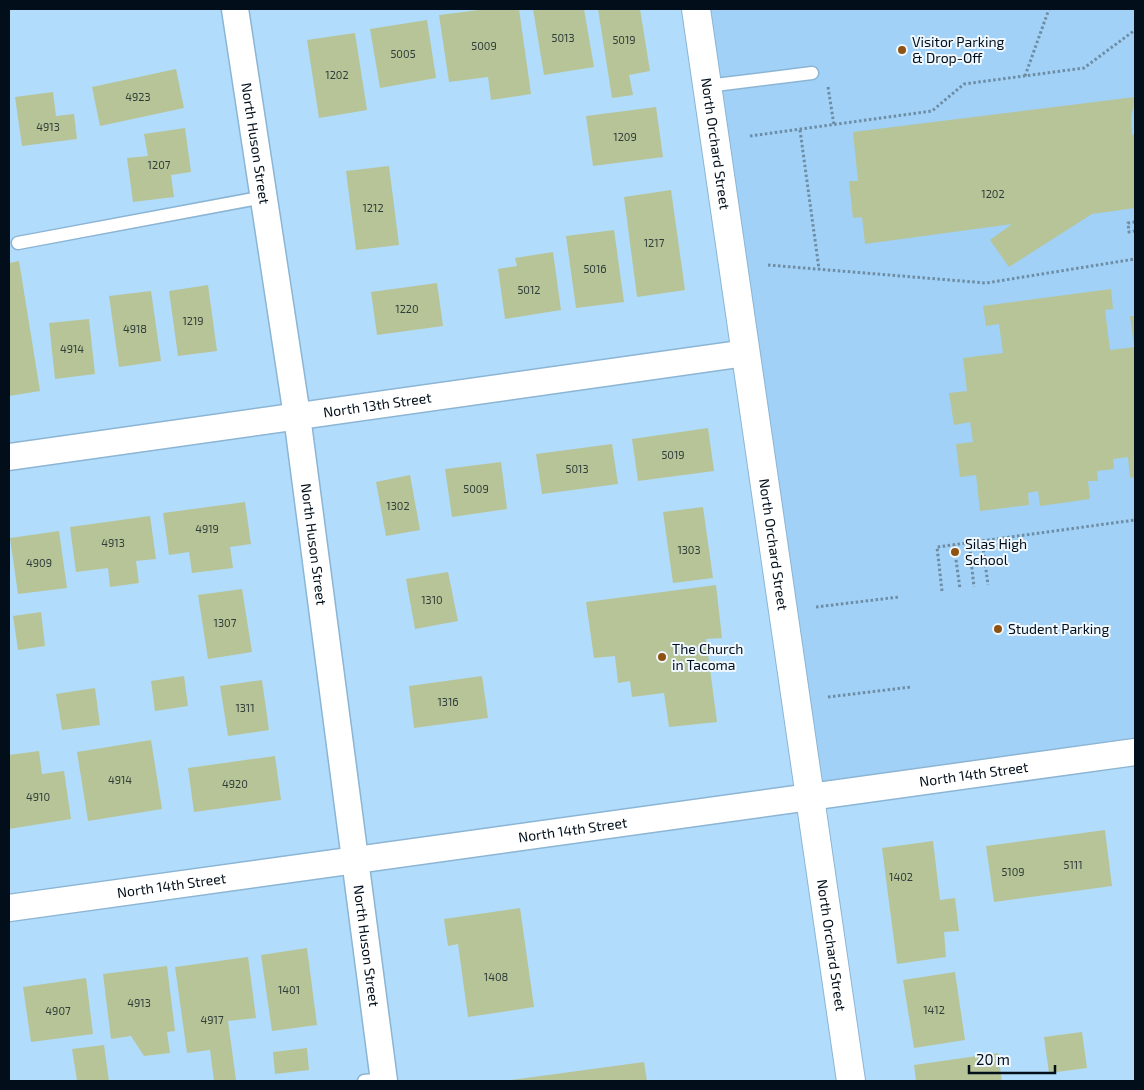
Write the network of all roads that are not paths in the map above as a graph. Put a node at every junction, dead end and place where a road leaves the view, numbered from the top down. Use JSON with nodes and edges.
{"nodes":[{"id":1,"x":235,"y":9,"type":"edge"},
{"id":2,"x":696,"y":9,"type":"edge"},
{"id":3,"x":812,"y":73,"type":"dead end"},
{"id":4,"x":707,"y":86,"type":"junction"},
{"id":5,"x":264,"y":197,"type":"junction"},
{"id":6,"x":18,"y":243,"type":"dead end"},
{"id":7,"x":746,"y":352,"type":"junction"},
{"id":8,"x":297,"y":416,"type":"junction"},
{"id":9,"x":9,"y":457,"type":"edge"},
{"id":10,"x":1135,"y":752,"type":"edge"},
{"id":11,"x":810,"y":798,"type":"junction"},
{"id":12,"x":354,"y":859,"type":"junction"},
{"id":13,"x":9,"y":908,"type":"edge"},
{"id":14,"x":377,"y":1080,"type":"edge"},
{"id":15,"x":851,"y":1081,"type":"edge"}],
"edges":[{"from":1,"to":5,"type":"street","name":"North Huson Street"},
{"from":2,"to":4,"type":"street","name":"North Orchard Street"},
{"from":3,"to":4,"type":"lane"},
{"from":4,"to":7,"type":"street","name":"North Orchard Street"},
{"from":5,"to":6,"type":"lane"},
{"from":5,"to":8,"type":"street","name":"North Huson Street"},
{"from":7,"to":8,"type":"street","name":"North 13th Street"},
{"from":7,"to":11,"type":"street","name":"North Orchard Street"},
{"from":8,"to":9,"type":"street","name":"North 13th Street"},
{"from":8,"to":12,"type":"street","name":"North Huson Street"},
{"from":10,"to":11,"type":"street","name":"North 14th Street"},
{"from":11,"to":12,"type":"street","name":"North 14th Street"},
{"from":11,"to":15,"type":"street","name":"North Orchard Street"},
{"from":12,"to":13,"type":"street","name":"North 14th Street"},
{"from":12,"to":14,"type":"street","name":"North Huson Street"}]}
